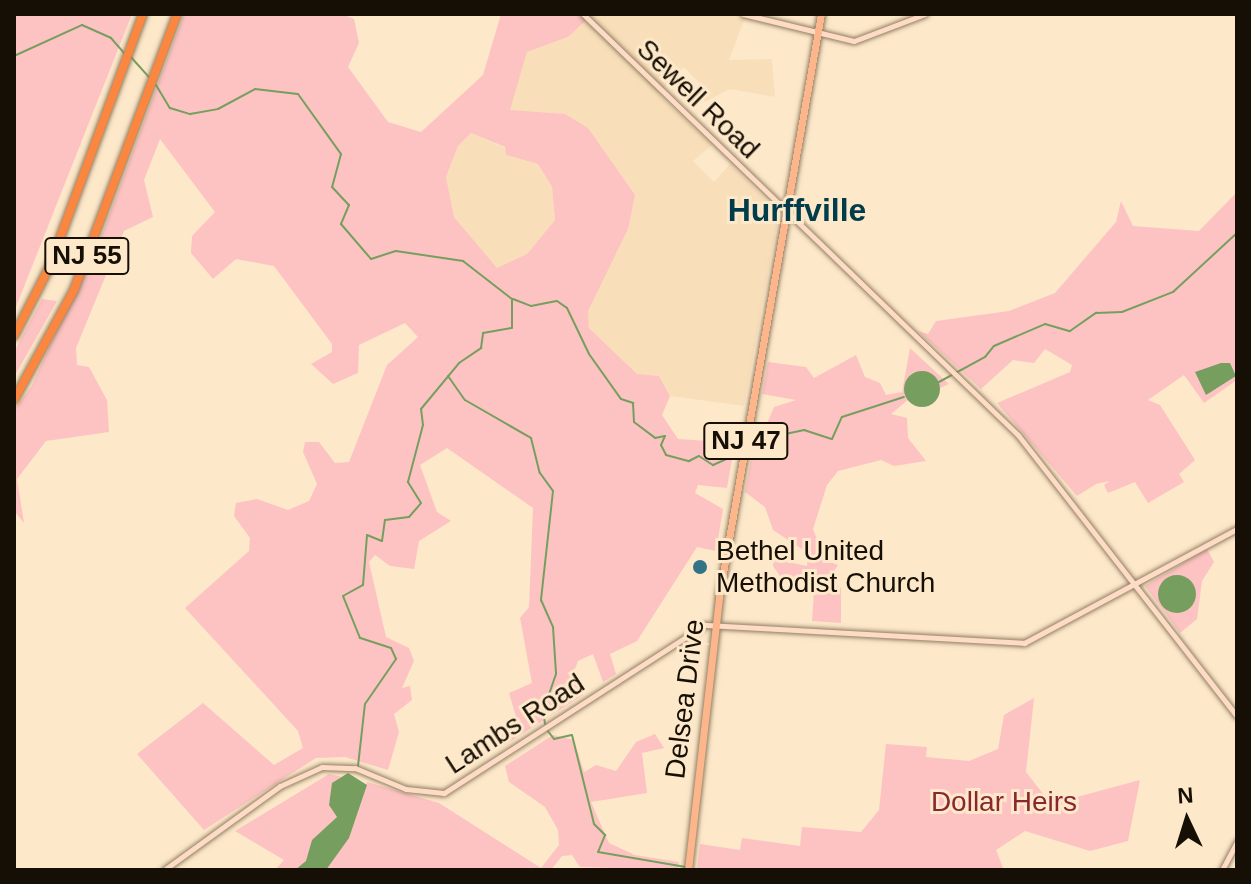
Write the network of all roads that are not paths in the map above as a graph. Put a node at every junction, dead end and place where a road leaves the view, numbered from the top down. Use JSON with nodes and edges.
{"nodes":[{"id":1,"x":143,"y":14,"type":"edge"},
{"id":2,"x":177,"y":14,"type":"edge"},
{"id":3,"x":583,"y":14,"type":"edge"},
{"id":4,"x":743,"y":14,"type":"edge"},
{"id":5,"x":821,"y":14,"type":"edge"},
{"id":6,"x":925,"y":14,"type":"edge"},
{"id":7,"x":817,"y":34,"type":"junction"},
{"id":8,"x":785,"y":213,"type":"junction"},
{"id":9,"x":14,"y":336,"type":"edge"},
{"id":10,"x":14,"y":400,"type":"edge"},
{"id":11,"x":1237,"y":529,"type":"edge"},
{"id":12,"x":1136,"y":586,"type":"junction"},
{"id":13,"x":715,"y":623,"type":"junction"},
{"id":14,"x":1237,"y":716,"type":"edge"},
{"id":15,"x":1237,"y":842,"type":"edge"},
{"id":16,"x":164,"y":870,"type":"edge"},
{"id":17,"x":688,"y":870,"type":"edge"},
{"id":18,"x":1222,"y":870,"type":"edge"}],
"edges":[{"from":1,"to":9,"type":"highway","number":"NJ 55"},
{"from":2,"to":10,"type":"highway","number":"NJ 55"},
{"from":3,"to":8,"type":"main road","name":"Sewell Road"},
{"from":4,"to":7,"type":"main road"},
{"from":5,"to":7,"type":"main road","name":"Delsea Drive","number":"NJ 47"},
{"from":6,"to":7,"type":"main road"},
{"from":7,"to":8,"type":"main road","name":"Delsea Drive","number":"NJ 47"},
{"from":8,"to":12,"type":"main road","name":"Sewell Road"},
{"from":8,"to":13,"type":"main road","name":"Delsea Drive","number":"NJ 47"},
{"from":11,"to":12,"type":"main road"},
{"from":12,"to":13,"type":"main road"},
{"from":12,"to":14,"type":"main road","name":"Sewell Road"},
{"from":13,"to":16,"type":"main road","name":"Lambs Road"},
{"from":13,"to":17,"type":"main road","name":"Delsea Drive","number":"NJ 47"},
{"from":15,"to":18,"type":"main road"}]}
